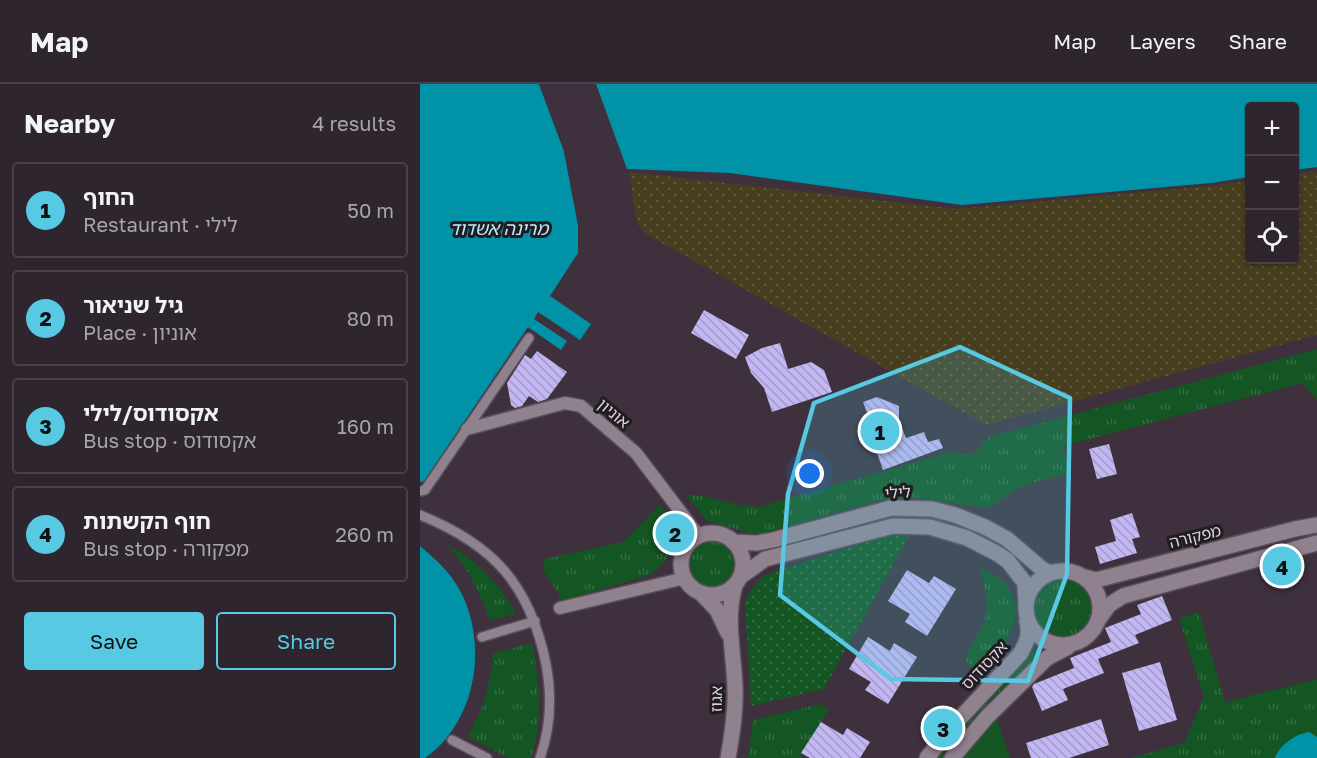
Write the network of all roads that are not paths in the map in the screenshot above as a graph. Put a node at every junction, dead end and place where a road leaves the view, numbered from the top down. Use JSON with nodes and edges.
{"nodes":[{"id":1,"x":529,"y":338,"type":"dead end"},
{"id":2,"x":467,"y":429,"type":"junction"},
{"id":3,"x":420,"y":491,"type":"edge"},
{"id":4,"x":420,"y":515,"type":"edge"},
{"id":5,"x":1317,"y":525,"type":"edge"},
{"id":6,"x":699,"y":536,"type":"junction"},
{"id":7,"x":733,"y":542,"type":"junction"},
{"id":8,"x":1317,"y":543,"type":"edge"},
{"id":9,"x":1051,"y":573,"type":"junction"},
{"id":10,"x":1082,"y":576,"type":"junction"},
{"id":11,"x":685,"y":578,"type":"junction"},
{"id":12,"x":738,"y":581,"type":"junction"},
{"id":13,"x":702,"y":594,"type":"junction"},
{"id":14,"x":560,"y":608,"type":"dead end"},
{"id":15,"x":1026,"y":611,"type":"junction"},
{"id":16,"x":1098,"y":620,"type":"junction"},
{"id":17,"x":535,"y":621,"type":"junction"},
{"id":18,"x":482,"y":637,"type":"dead end"},
{"id":19,"x":730,"y":641,"type":"junction"},
{"id":20,"x":1075,"y":644,"type":"junction"},
{"id":21,"x":452,"y":740,"type":"dead end"},
{"id":22,"x":487,"y":758,"type":"edge"},
{"id":23,"x":540,"y":758,"type":"edge"},
{"id":24,"x":728,"y":758,"type":"edge"},
{"id":25,"x":927,"y":758,"type":"edge"},
{"id":26,"x":952,"y":758,"type":"edge"}],
"edges":[{"from":1,"to":2,"type":"street"},
{"from":2,"to":3,"type":"street"},
{"from":2,"to":6,"type":"street","name":"אוניון"},
{"from":4,"to":17,"type":"street"},
{"from":5,"to":10,"type":"street","name":"מפקורה"},
{"from":6,"to":7,"type":"street"},
{"from":6,"to":11,"type":"street"},
{"from":7,"to":9,"type":"street","name":"לילי"},
{"from":7,"to":12,"type":"street"},
{"from":8,"to":16,"type":"street"},
{"from":9,"to":10,"type":"street"},
{"from":9,"to":15,"type":"street"},
{"from":10,"to":16,"type":"street"},
{"from":11,"to":13,"type":"street"},
{"from":11,"to":14,"type":"street"},
{"from":12,"to":13,"type":"street"},
{"from":12,"to":15,"type":"street","name":"לילי"},
{"from":12,"to":19,"type":"street","name":"אגוז"},
{"from":13,"to":19,"type":"street","name":"אגוז"},
{"from":15,"to":20,"type":"street"},
{"from":15,"to":25,"type":"street","name":"אקסודוס"},
{"from":16,"to":20,"type":"street"},
{"from":17,"to":18,"type":"street"},
{"from":17,"to":23,"type":"street"},
{"from":19,"to":24,"type":"street","name":"אגוז"},
{"from":20,"to":26,"type":"street"},
{"from":21,"to":22,"type":"street"}]}
